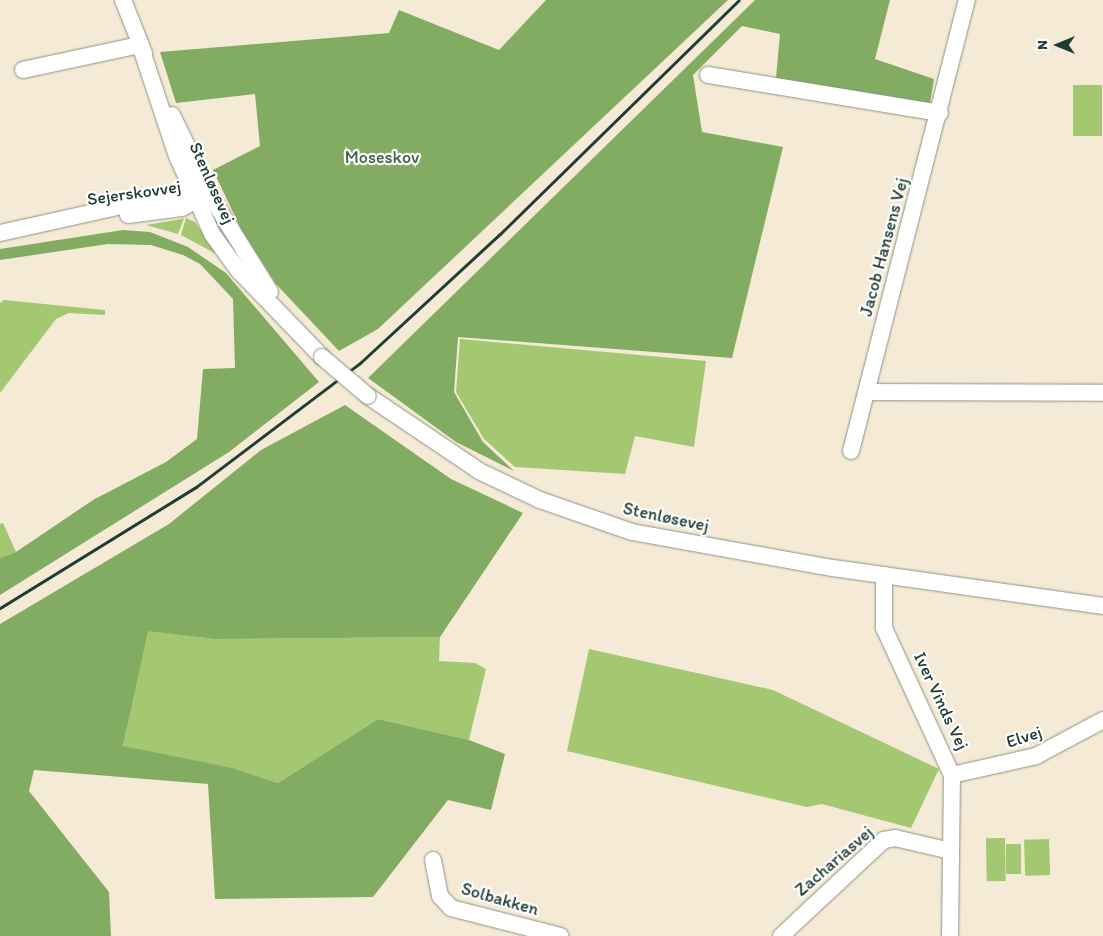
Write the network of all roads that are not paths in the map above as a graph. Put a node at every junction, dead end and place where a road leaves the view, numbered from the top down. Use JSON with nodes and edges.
{"nodes":[{"id":1,"x":123,"y":0,"type":"edge"},
{"id":2,"x":967,"y":0,"type":"edge"},
{"id":3,"x":140,"y":45,"type":"junction"},
{"id":4,"x":23,"y":70,"type":"dead end"},
{"id":5,"x":708,"y":75,"type":"dead end"},
{"id":6,"x":940,"y":112,"type":"junction"},
{"id":7,"x":198,"y":195,"type":"junction"},
{"id":8,"x":0,"y":233,"type":"edge"},
{"id":9,"x":867,"y":392,"type":"junction"},
{"id":10,"x":1103,"y":393,"type":"edge"},
{"id":11,"x":851,"y":452,"type":"dead end"},
{"id":12,"x":884,"y":575,"type":"junction"},
{"id":13,"x":1103,"y":606,"type":"edge"},
{"id":14,"x":1103,"y":720,"type":"edge"},
{"id":15,"x":952,"y":775,"type":"junction"},
{"id":16,"x":951,"y":851,"type":"junction"},
{"id":17,"x":433,"y":860,"type":"dead end"},
{"id":18,"x":560,"y":936,"type":"edge"},
{"id":19,"x":781,"y":936,"type":"edge"},
{"id":20,"x":950,"y":936,"type":"edge"}],
"edges":[{"from":1,"to":3,"type":"street","name":"Stenløsevej"},
{"from":2,"to":6,"type":"street","name":"Jacob Hansens Vej"},
{"from":3,"to":4,"type":"street"},
{"from":3,"to":7,"type":"street","name":"Stenløsevej"},
{"from":5,"to":6,"type":"street"},
{"from":6,"to":9,"type":"street","name":"Jacob Hansens Vej"},
{"from":7,"to":8,"type":"street","name":"Sejerskovvej"},
{"from":7,"to":12,"type":"street","name":"Stenløsevej","bridge":true},
{"from":9,"to":10,"type":"street"},
{"from":9,"to":11,"type":"street","name":"Jacob Hansens Vej"},
{"from":12,"to":13,"type":"street","name":"Stenløsevej"},
{"from":12,"to":15,"type":"street","name":"Iver Vinds Vej"},
{"from":14,"to":15,"type":"street","name":"Elvej"},
{"from":15,"to":16,"type":"street","name":"Iver Vinds Vej"},
{"from":16,"to":19,"type":"street","name":"Zachariasvej"},
{"from":16,"to":20,"type":"street","name":"Iver Vinds Vej"},
{"from":17,"to":18,"type":"street","name":"Solbakken"}]}
